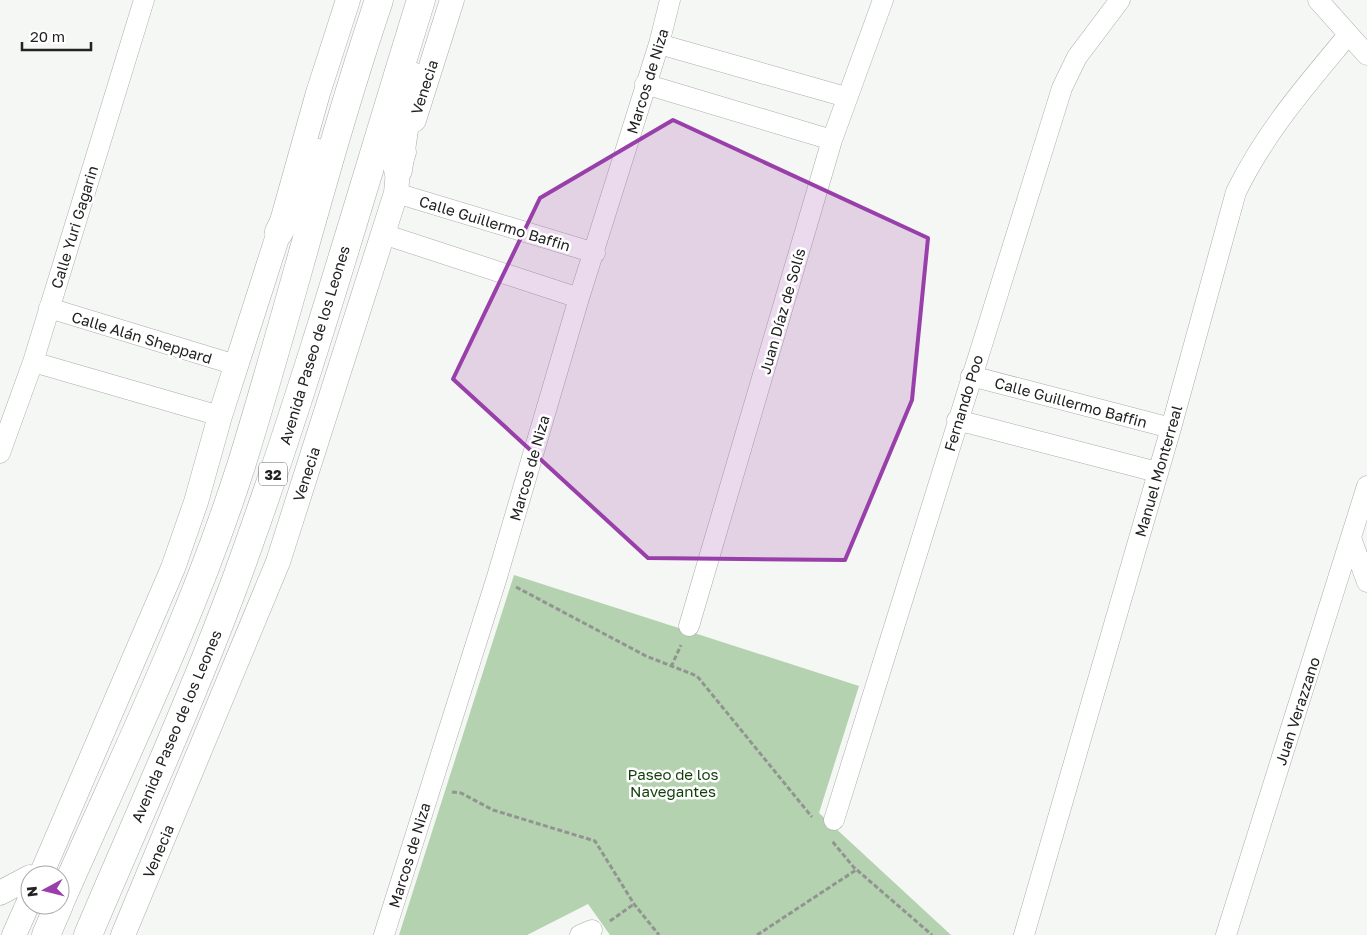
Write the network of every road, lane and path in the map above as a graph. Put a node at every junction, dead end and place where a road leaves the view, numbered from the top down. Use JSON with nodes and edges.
{"nodes":[{"id":1,"x":144,"y":0,"type":"edge"},
{"id":2,"x":348,"y":0,"type":"edge"},
{"id":3,"x":360,"y":0,"type":"edge"},
{"id":4,"x":378,"y":0,"type":"edge"},
{"id":5,"x":422,"y":0,"type":"edge"},
{"id":6,"x":452,"y":0,"type":"edge"},
{"id":7,"x":670,"y":0,"type":"edge"},
{"id":8,"x":883,"y":0,"type":"edge"},
{"id":9,"x":1120,"y":0,"type":"edge"},
{"id":10,"x":1318,"y":0,"type":"edge"},
{"id":11,"x":1348,"y":35,"type":"junction"},
{"id":12,"x":659,"y":44,"type":"junction"},
{"id":13,"x":1367,"y":56,"type":"edge"},
{"id":14,"x":352,"y":83,"type":"junction"},
{"id":15,"x":646,"y":84,"type":"junction"},
{"id":16,"x":846,"y":97,"type":"junction"},
{"id":17,"x":832,"y":140,"type":"junction"},
{"id":18,"x":397,"y":182,"type":"junction"},
{"id":19,"x":279,"y":232,"type":"junction"},
{"id":20,"x":383,"y":234,"type":"junction"},
{"id":21,"x":595,"y":254,"type":"junction"},
{"id":22,"x":580,"y":298,"type":"junction"},
{"id":23,"x":48,"y":308,"type":"junction"},
{"id":24,"x":33,"y":362,"type":"junction"},
{"id":25,"x":236,"y":365,"type":"junction"},
{"id":26,"x":971,"y":376,"type":"junction"},
{"id":27,"x":7,"y":411,"type":"edge"},
{"id":28,"x":220,"y":416,"type":"junction"},
{"id":29,"x":957,"y":420,"type":"junction"},
{"id":30,"x":1171,"y":428,"type":"junction"},
{"id":31,"x":0,"y":453,"type":"edge"},
{"id":32,"x":1157,"y":472,"type":"junction"},
{"id":33,"x":1367,"y":486,"type":"edge"},
{"id":34,"x":1351,"y":538,"type":"junction"},
{"id":35,"x":497,"y":577,"type":"junction"},
{"id":36,"x":1367,"y":582,"type":"edge"},
{"id":37,"x":689,"y":626,"type":"dead end"},
{"id":38,"x":461,"y":793,"type":"dead end"},
{"id":39,"x":827,"y":827,"type":"junction"},
{"id":40,"x":41,"y":865,"type":"edge"},
{"id":41,"x":856,"y":870,"type":"junction"},
{"id":42,"x":70,"y":879,"type":"edge"},
{"id":43,"x":20,"y":883,"type":"edge"},
{"id":44,"x":0,"y":893,"type":"edge"},
{"id":45,"x":634,"y":904,"type":"junction"},
{"id":46,"x":23,"y":915,"type":"edge"},
{"id":47,"x":54,"y":915,"type":"edge"},
{"id":48,"x":586,"y":932,"type":"edge"},
{"id":49,"x":14,"y":935,"type":"edge"},
{"id":50,"x":46,"y":935,"type":"edge"},
{"id":51,"x":88,"y":935,"type":"edge"},
{"id":52,"x":123,"y":935,"type":"edge"},
{"id":53,"x":384,"y":935,"type":"edge"},
{"id":54,"x":659,"y":935,"type":"edge"},
{"id":55,"x":757,"y":935,"type":"edge"},
{"id":56,"x":932,"y":935,"type":"edge"},
{"id":57,"x":1024,"y":935,"type":"edge"},
{"id":58,"x":1226,"y":935,"type":"edge"}],
"edges":[{"from":1,"to":23,"type":"street","name":"Calle Yuri Gagarin"},
{"from":2,"to":19,"type":"street"},
{"from":3,"to":14,"type":"main road"},
{"from":4,"to":14,"type":"main road","number":"32"},
{"from":5,"to":18,"type":"main road"},
{"from":5,"to":51,"type":"main road","name":"Avenida Paseo de los Leones","number":"32"},
{"from":6,"to":18,"type":"street","name":"Venecia"},
{"from":7,"to":12,"type":"street","name":"Marcos de Niza"},
{"from":8,"to":16,"type":"street","name":"Juan Díaz de Solís"},
{"from":9,"to":26,"type":"street","name":"Fernando Poo"},
{"from":10,"to":11,"type":"street"},
{"from":11,"to":13,"type":"street"},
{"from":11,"to":30,"type":"street","name":"Manuel Monterreal"},
{"from":12,"to":15,"type":"street","name":"Marcos de Niza"},
{"from":12,"to":16,"type":"street"},
{"from":14,"to":19,"type":"main road"},
{"from":14,"to":42,"type":"main road","number":"32"},
{"from":15,"to":17,"type":"street"},
{"from":15,"to":21,"type":"street","name":"Marcos de Niza"},
{"from":16,"to":17,"type":"street","name":"Juan Díaz de Solís"},
{"from":17,"to":37,"type":"street","name":"Juan Díaz de Solís"},
{"from":18,"to":20,"type":"street","name":"Venecia"},
{"from":18,"to":21,"type":"street","name":"Calle Guillermo Baffin"},
{"from":19,"to":25,"type":"street"},
{"from":20,"to":22,"type":"street"},
{"from":20,"to":52,"type":"street","name":"Venecia"},
{"from":21,"to":22,"type":"street","name":"Marcos de Niza"},
{"from":22,"to":35,"type":"street","name":"Marcos de Niza"},
{"from":23,"to":24,"type":"street","name":"Calle Yuri Gagarin"},
{"from":23,"to":25,"type":"street","name":"Calle Alán Sheppard"},
{"from":24,"to":27,"type":"street","name":"Calle Yuri Gagarin"},
{"from":24,"to":28,"type":"street"},
{"from":25,"to":28,"type":"street"},
{"from":26,"to":29,"type":"street","name":"Fernando Poo"},
{"from":26,"to":30,"type":"street","name":"Calle Guillermo Baffin"},
{"from":27,"to":31,"type":"street","name":"Calle Yuri Gagarin"},
{"from":28,"to":40,"type":"street"},
{"from":29,"to":32,"type":"street"},
{"from":29,"to":39,"type":"street","name":"Fernando Poo"},
{"from":30,"to":32,"type":"street","name":"Manuel Monterreal"},
{"from":32,"to":57,"type":"street","name":"Manuel Monterreal"},
{"from":33,"to":34,"type":"street","name":"Juan Verazzano"},
{"from":34,"to":36,"type":"street"},
{"from":34,"to":58,"type":"street","name":"Juan Verazzano"},
{"from":35,"to":39,"type":"path"},
{"from":35,"to":53,"type":"street","name":"Marcos de Niza"},
{"from":38,"to":45,"type":"path"},
{"from":39,"to":41,"type":"path"},
{"from":41,"to":55,"type":"path"},
{"from":41,"to":56,"type":"path"},
{"from":43,"to":44,"type":"street"},
{"from":45,"to":48,"type":"path"},
{"from":45,"to":54,"type":"path"},
{"from":46,"to":49,"type":"street"},
{"from":47,"to":50,"type":"main road","number":"32"}]}
